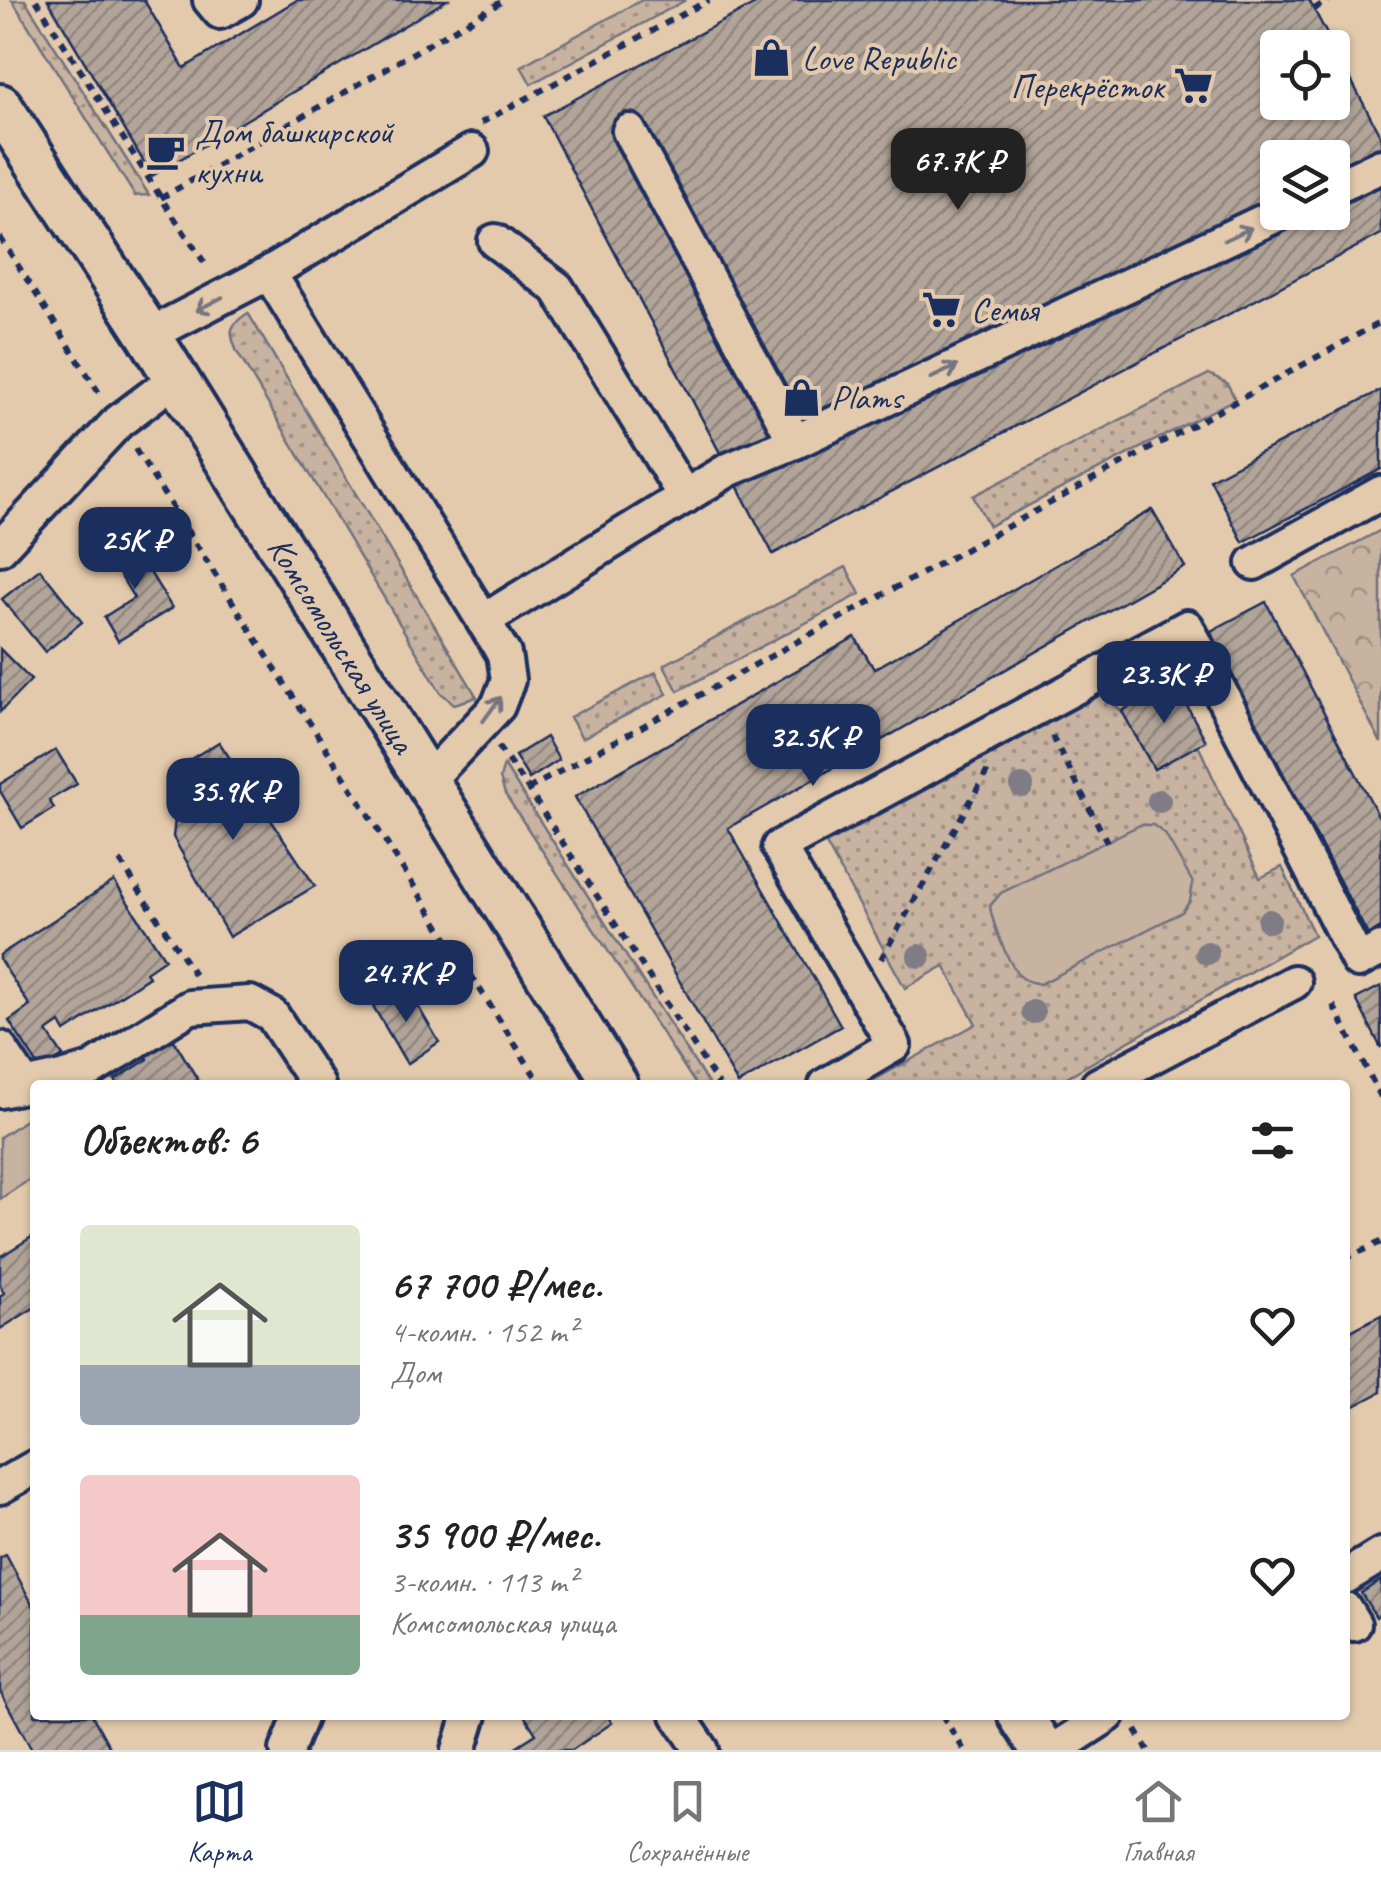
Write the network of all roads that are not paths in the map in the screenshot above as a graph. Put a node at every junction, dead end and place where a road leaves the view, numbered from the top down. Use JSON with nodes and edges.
{"nodes":[{"id":1,"x":210,"y":0,"type":"edge"},
{"id":2,"x":242,"y":0,"type":"edge"},
{"id":3,"x":0,"y":106,"type":"edge"},
{"id":4,"x":628,"y":132,"type":"dead end"},
{"id":5,"x":475,"y":138,"type":"road end"},
{"id":6,"x":1381,"y":166,"type":"edge"},
{"id":7,"x":1350,"y":181,"type":"edge"},
{"id":8,"x":1260,"y":223,"type":"edge"},
{"id":9,"x":495,"y":241,"type":"dead end"},
{"id":10,"x":269,"y":273,"type":"junction"},
{"id":11,"x":149,"y":335,"type":"junction"},
{"id":12,"x":175,"y":378,"type":"junction"},
{"id":13,"x":795,"y":442,"type":"junction"},
{"id":14,"x":1381,"y":493,"type":"edge"},
{"id":15,"x":685,"y":496,"type":"junction"},
{"id":16,"x":0,"y":548,"type":"edge"},
{"id":17,"x":1254,"y":562,"type":"dead end"},
{"id":18,"x":483,"y":621,"type":"junction"},
{"id":19,"x":428,"y":782,"type":"junction"},
{"id":20,"x":1381,"y":949,"type":"edge"},
{"id":21,"x":1294,"y":982,"type":"dead end"},
{"id":22,"x":0,"y":1048,"type":"edge"},
{"id":23,"x":91,"y":1078,"type":"edge"},
{"id":24,"x":315,"y":1080,"type":"edge"},
{"id":25,"x":613,"y":1080,"type":"edge"},
{"id":26,"x":834,"y":1080,"type":"edge"},
{"id":27,"x":1108,"y":1080,"type":"edge"},
{"id":28,"x":12,"y":1089,"type":"edge"},
{"id":29,"x":30,"y":1470,"type":"edge"},
{"id":30,"x":0,"y":1487,"type":"edge"},
{"id":31,"x":1381,"y":1555,"type":"edge"},
{"id":32,"x":1350,"y":1574,"type":"edge"},
{"id":33,"x":299,"y":1720,"type":"edge"},
{"id":34,"x":468,"y":1720,"type":"edge"},
{"id":35,"x":1023,"y":1720,"type":"edge"},
{"id":36,"x":1100,"y":1720,"type":"edge"},
{"id":37,"x":287,"y":1750,"type":"edge"},
{"id":38,"x":458,"y":1750,"type":"edge"},
{"id":39,"x":1043,"y":1750,"type":"edge"},
{"id":40,"x":1054,"y":1750,"type":"edge"}],
"edges":[{"from":1,"to":2,"type":"street"},
{"from":3,"to":11,"type":"main road","name":"Комсомольская улица"},
{"from":4,"to":13,"type":"street"},
{"from":5,"to":10,"type":"street"},
{"from":6,"to":7,"type":"street"},
{"from":13,"to":8,"type":"street","one_way":true},
{"from":9,"to":15,"type":"street"},
{"from":10,"to":11,"type":"street","one_way":true},
{"from":10,"to":18,"type":"street"},
{"from":11,"to":12,"type":"main road","name":"Комсомольская улица"},
{"from":12,"to":16,"type":"street"},
{"from":12,"to":19,"type":"main road","name":"Комсомольская улица"},
{"from":13,"to":15,"type":"street"},
{"from":14,"to":17,"type":"street"},
{"from":15,"to":18,"type":"street"},
{"from":19,"to":18,"type":"street","one_way":true},
{"from":19,"to":25,"type":"main road","name":"Комсомольская улица"},
{"from":20,"to":26,"type":"street"},
{"from":21,"to":27,"type":"street"},
{"from":22,"to":28,"type":"street"},
{"from":23,"to":24,"type":"street"},
{"from":29,"to":30,"type":"street"},
{"from":31,"to":32,"type":"street"},
{"from":33,"to":37,"type":"street"},
{"from":34,"to":38,"type":"street"},
{"from":35,"to":39,"type":"main road"},
{"from":36,"to":40,"type":"street"}]}
